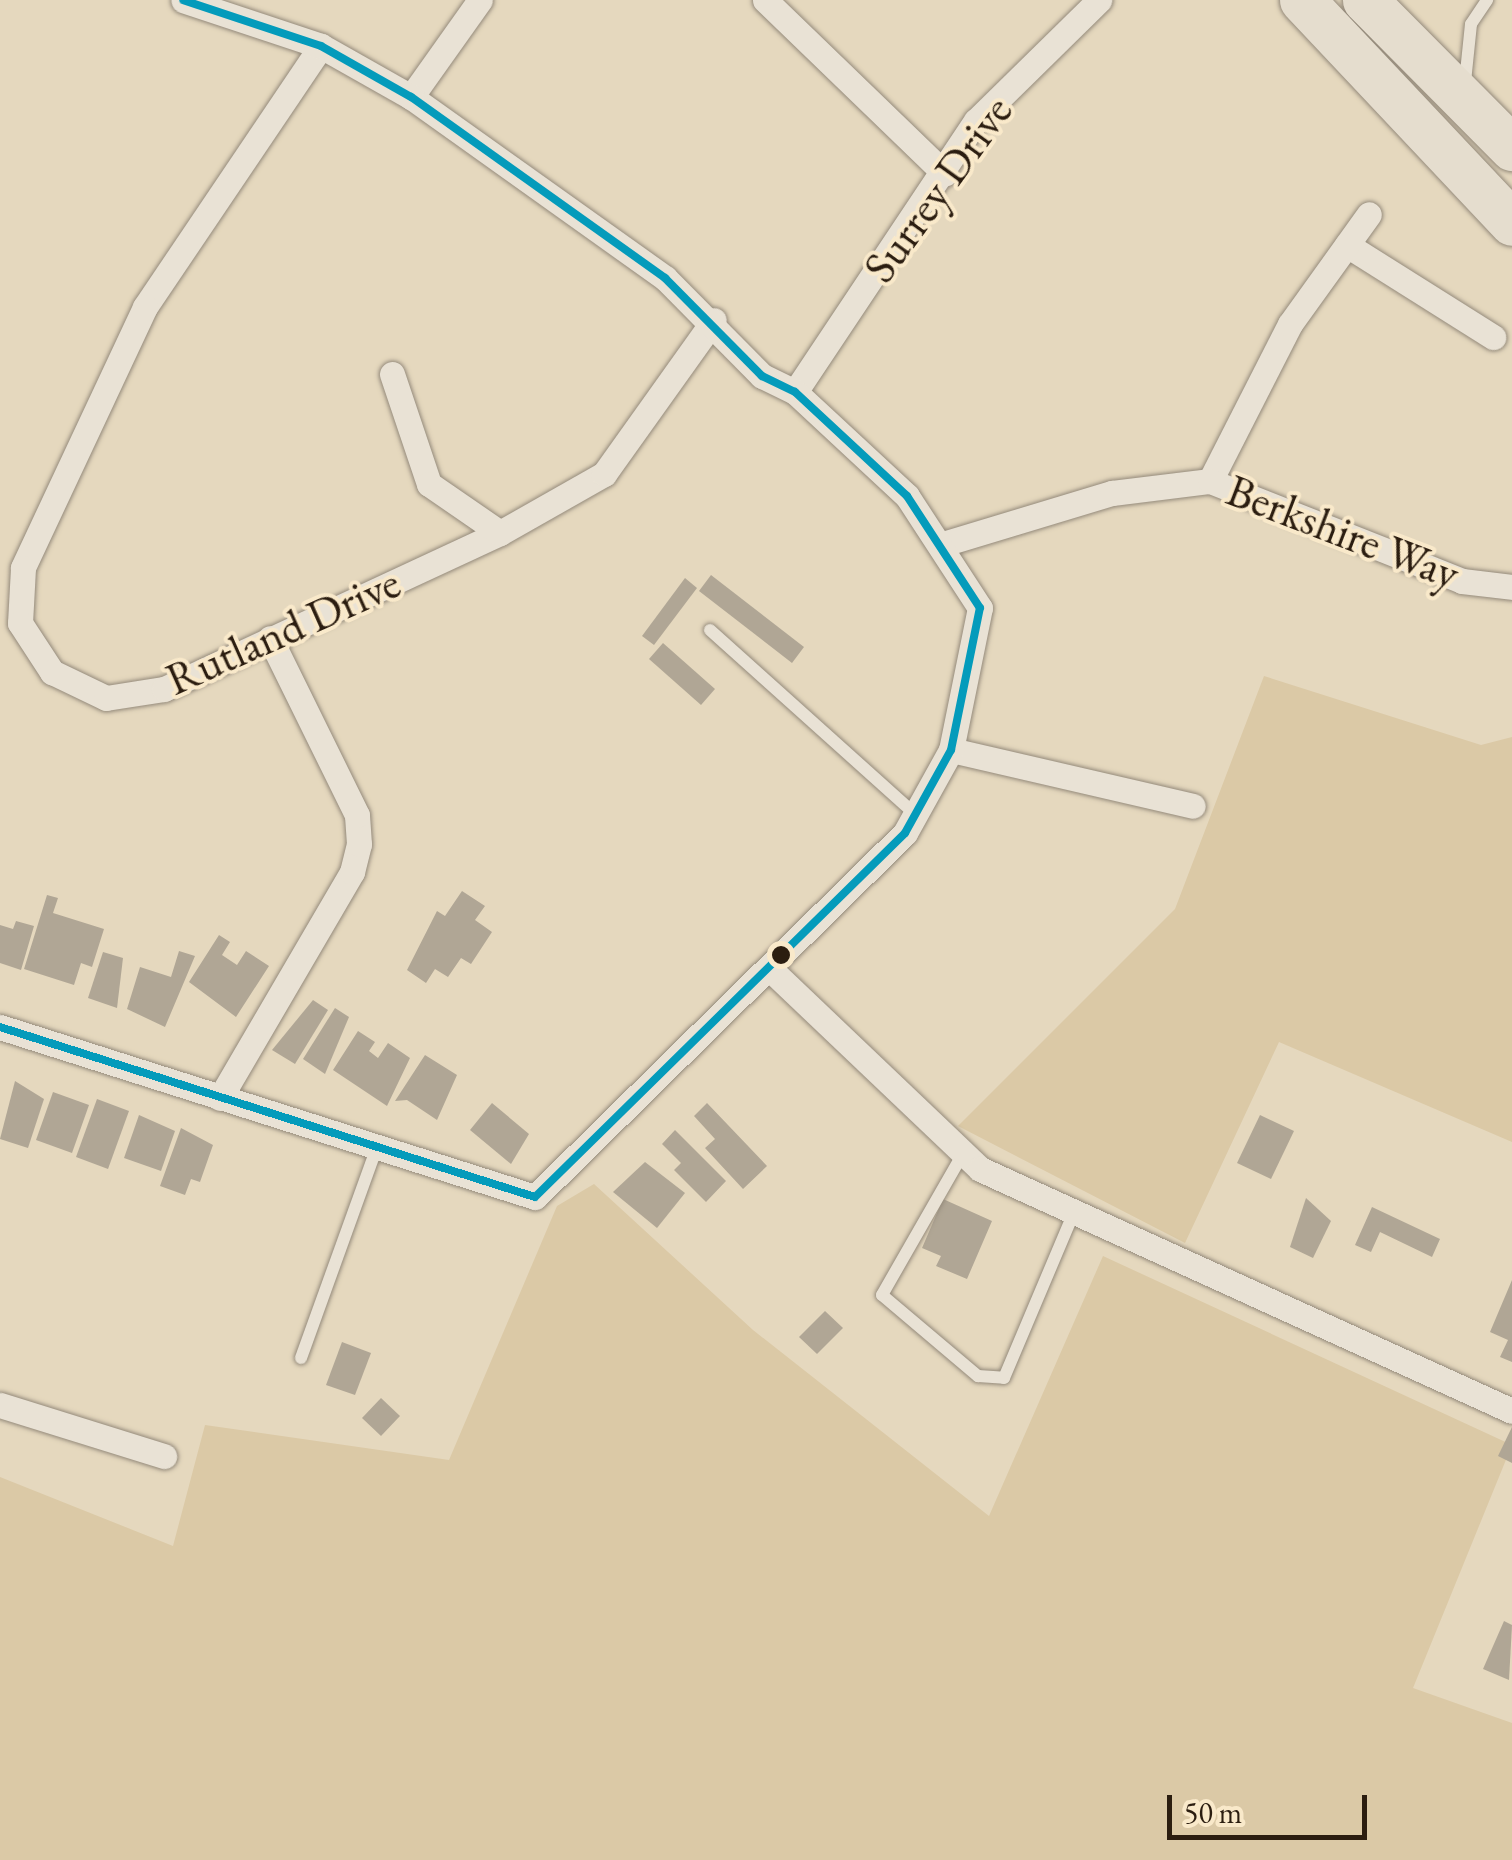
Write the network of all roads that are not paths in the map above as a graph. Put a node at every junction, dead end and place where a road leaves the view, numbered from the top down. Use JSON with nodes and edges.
{"nodes":[{"id":1,"x":184,"y":0,"type":"edge"},
{"id":2,"x":480,"y":0,"type":"edge"},
{"id":3,"x":766,"y":0,"type":"edge"},
{"id":4,"x":1099,"y":0,"type":"edge"},
{"id":5,"x":1302,"y":0,"type":"edge"},
{"id":6,"x":1364,"y":0,"type":"edge"},
{"id":7,"x":1469,"y":0,"type":"edge"},
{"id":8,"x":1483,"y":6,"type":"edge"},
{"id":9,"x":321,"y":46,"type":"junction"},
{"id":10,"x":411,"y":98,"type":"junction"},
{"id":11,"x":1463,"y":102,"type":"junction"},
{"id":12,"x":1512,"y":148,"type":"edge"},
{"id":13,"x":945,"y":174,"type":"junction"},
{"id":14,"x":1369,"y":214,"type":"dead end"},
{"id":15,"x":1512,"y":222,"type":"edge"},
{"id":16,"x":1347,"y":245,"type":"junction"},
{"id":17,"x":714,"y":320,"type":"junction"},
{"id":18,"x":1494,"y":337,"type":"dead end"},
{"id":19,"x":392,"y":374,"type":"dead end"},
{"id":20,"x":795,"y":392,"type":"junction"},
{"id":21,"x":1210,"y":481,"type":"junction"},
{"id":22,"x":500,"y":533,"type":"junction"},
{"id":23,"x":943,"y":544,"type":"junction"},
{"id":24,"x":1512,"y":587,"type":"edge"},
{"id":25,"x":710,"y":630,"type":"dead end"},
{"id":26,"x":270,"y":638,"type":"junction"},
{"id":27,"x":951,"y":750,"type":"junction"},
{"id":28,"x":1193,"y":806,"type":"dead end"},
{"id":29,"x":917,"y":815,"type":"junction"},
{"id":30,"x":769,"y":968,"type":"junction"},
{"id":31,"x":0,"y":1027,"type":"edge"},
{"id":32,"x":220,"y":1098,"type":"junction"},
{"id":33,"x":376,"y":1150,"type":"junction"},
{"id":34,"x":970,"y":1163,"type":"junction"},
{"id":35,"x":1074,"y":1212,"type":"junction"},
{"id":36,"x":301,"y":1358,"type":"dead end"},
{"id":37,"x":0,"y":1405,"type":"edge"},
{"id":38,"x":1512,"y":1411,"type":"edge"},
{"id":39,"x":164,"y":1456,"type":"dead end"}],
"edges":[{"from":1,"to":9,"type":"street"},
{"from":2,"to":10,"type":"street"},
{"from":3,"to":13,"type":"street"},
{"from":4,"to":13,"type":"street","name":"Surrey Drive"},
{"from":5,"to":15,"type":"highway"},
{"from":6,"to":11,"type":"highway"},
{"from":7,"to":8,"type":"lane"},
{"from":8,"to":11,"type":"lane"},
{"from":9,"to":10,"type":"street"},
{"from":9,"to":26,"type":"street","name":"Rutland Drive"},
{"from":10,"to":17,"type":"street"},
{"from":11,"to":12,"type":"highway"},
{"from":13,"to":20,"type":"street","name":"Surrey Drive"},
{"from":14,"to":16,"type":"street"},
{"from":16,"to":18,"type":"street"},
{"from":16,"to":21,"type":"street"},
{"from":17,"to":20,"type":"street"},
{"from":17,"to":22,"type":"street","name":"Rutland Drive"},
{"from":19,"to":22,"type":"street"},
{"from":20,"to":23,"type":"street"},
{"from":21,"to":23,"type":"street","name":"Berkshire Way"},
{"from":21,"to":24,"type":"street","name":"Berkshire Way"},
{"from":22,"to":26,"type":"street","name":"Rutland Drive"},
{"from":23,"to":27,"type":"street"},
{"from":25,"to":29,"type":"lane"},
{"from":26,"to":32,"type":"street"},
{"from":27,"to":28,"type":"street"},
{"from":27,"to":29,"type":"street"},
{"from":29,"to":30,"type":"street"},
{"from":30,"to":33,"type":"street"},
{"from":30,"to":34,"type":"street"},
{"from":31,"to":32,"type":"street"},
{"from":32,"to":33,"type":"street"},
{"from":33,"to":36,"type":"lane"},
{"from":34,"to":35,"type":"street"},
{"from":34,"to":35,"type":"lane"},
{"from":35,"to":38,"type":"street"},
{"from":37,"to":39,"type":"street"}]}
